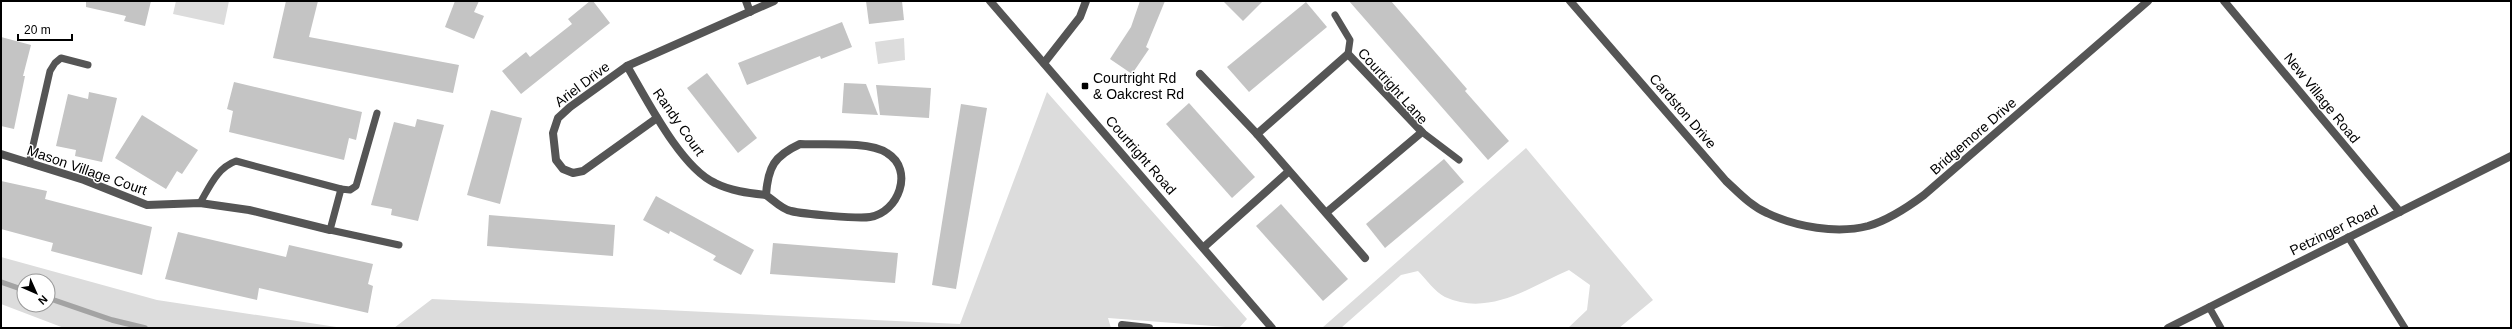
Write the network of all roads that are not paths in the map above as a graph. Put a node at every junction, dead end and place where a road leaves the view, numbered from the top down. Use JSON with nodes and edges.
{"nodes":[{"id":1,"x":746,"y":1,"type":"edge"},
{"id":2,"x":774,"y":1,"type":"edge"},
{"id":3,"x":990,"y":1,"type":"edge"},
{"id":4,"x":1086,"y":1,"type":"edge"},
{"id":5,"x":1570,"y":1,"type":"edge"},
{"id":6,"x":2148,"y":1,"type":"edge"},
{"id":7,"x":2224,"y":1,"type":"edge"},
{"id":8,"x":750,"y":12,"type":"junction"},
{"id":9,"x":1335,"y":15,"type":"dead end"},
{"id":10,"x":1348,"y":54,"type":"junction"},
{"id":11,"x":1044,"y":63,"type":"junction"},
{"id":12,"x":88,"y":65,"type":"dead end"},
{"id":13,"x":627,"y":66,"type":"junction"},
{"id":14,"x":1200,"y":74,"type":"dead end"},
{"id":15,"x":377,"y":113,"type":"dead end"},
{"id":16,"x":657,"y":118,"type":"junction"},
{"id":17,"x":1422,"y":132,"type":"junction"},
{"id":18,"x":1257,"y":134,"type":"junction"},
{"id":19,"x":1,"y":154,"type":"edge"},
{"id":20,"x":2511,"y":156,"type":"edge"},
{"id":21,"x":1459,"y":160,"type":"dead end"},
{"id":22,"x":28,"y":163,"type":"junction"},
{"id":23,"x":1288,"y":172,"type":"junction"},
{"id":24,"x":341,"y":188,"type":"junction"},
{"id":25,"x":766,"y":195,"type":"junction"},
{"id":26,"x":200,"y":203,"type":"junction"},
{"id":27,"x":1327,"y":212,"type":"junction"},
{"id":28,"x":2400,"y":212,"type":"junction"},
{"id":29,"x":1789,"y":222,"type":"joint"},
{"id":30,"x":330,"y":230,"type":"junction"},
{"id":31,"x":2348,"y":238,"type":"junction"},
{"id":32,"x":399,"y":245,"type":"dead end"},
{"id":33,"x":1204,"y":247,"type":"junction"},
{"id":34,"x":1365,"y":258,"type":"dead end"},
{"id":35,"x":2209,"y":307,"type":"junction"},
{"id":36,"x":1122,"y":325,"type":"dead end"},
{"id":37,"x":1149,"y":328,"type":"edge"},
{"id":38,"x":1272,"y":328,"type":"edge"},
{"id":39,"x":2168,"y":328,"type":"edge"},
{"id":40,"x":2221,"y":328,"type":"edge"},
{"id":41,"x":2405,"y":328,"type":"edge"}],
"edges":[{"from":1,"to":8,"type":"street"},
{"from":2,"to":8,"type":"street","name":"Ariel Drive"},
{"from":3,"to":11,"type":"street","name":"Courtright Road"},
{"from":4,"to":11,"type":"street"},
{"from":5,"to":29,"type":"street","name":"Cardston Drive"},
{"from":6,"to":29,"type":"street","name":"Bridgemore Drive"},
{"from":7,"to":28,"type":"street","name":"New Village Road"},
{"from":8,"to":13,"type":"street","name":"Ariel Drive"},
{"from":9,"to":10,"type":"lane"},
{"from":10,"to":17,"type":"street","name":"Courtright Lane"},
{"from":10,"to":18,"type":"street","name":"Courtright Lane"},
{"from":11,"to":33,"type":"street","name":"Courtright Road"},
{"from":12,"to":22,"type":"lane"},
{"from":13,"to":16,"type":"street","name":"Randy Court"},
{"from":13,"to":16,"type":"street","name":"Ariel Drive"},
{"from":14,"to":18,"type":"street"},
{"from":15,"to":24,"type":"lane"},
{"from":16,"to":25,"type":"street","name":"Randy Court"},
{"from":17,"to":21,"type":"lane"},
{"from":17,"to":27,"type":"street","name":"Courtright Lane"},
{"from":18,"to":23,"type":"street"},
{"from":19,"to":22,"type":"street","name":"Mason Village Court"},
{"from":20,"to":28,"type":"street","name":"Petzinger Road"},
{"from":22,"to":26,"type":"street","name":"Mason Village Court"},
{"from":23,"to":27,"type":"street"},
{"from":23,"to":33,"type":"street"},
{"from":24,"to":26,"type":"lane"},
{"from":24,"to":30,"type":"lane"},
{"from":25,"to":25,"type":"street","name":"Randy Court"},
{"from":26,"to":30,"type":"street","name":"Mason Village Court"},
{"from":27,"to":34,"type":"street"},
{"from":28,"to":31,"type":"street","name":"Petzinger Road"},
{"from":30,"to":32,"type":"lane"},
{"from":31,"to":35,"type":"street","name":"Petzinger Road"},
{"from":31,"to":41,"type":"lane"},
{"from":33,"to":38,"type":"street","name":"Courtright Road"},
{"from":35,"to":39,"type":"street","name":"Petzinger Road"},
{"from":35,"to":40,"type":"lane"},
{"from":36,"to":37,"type":"street"}]}
